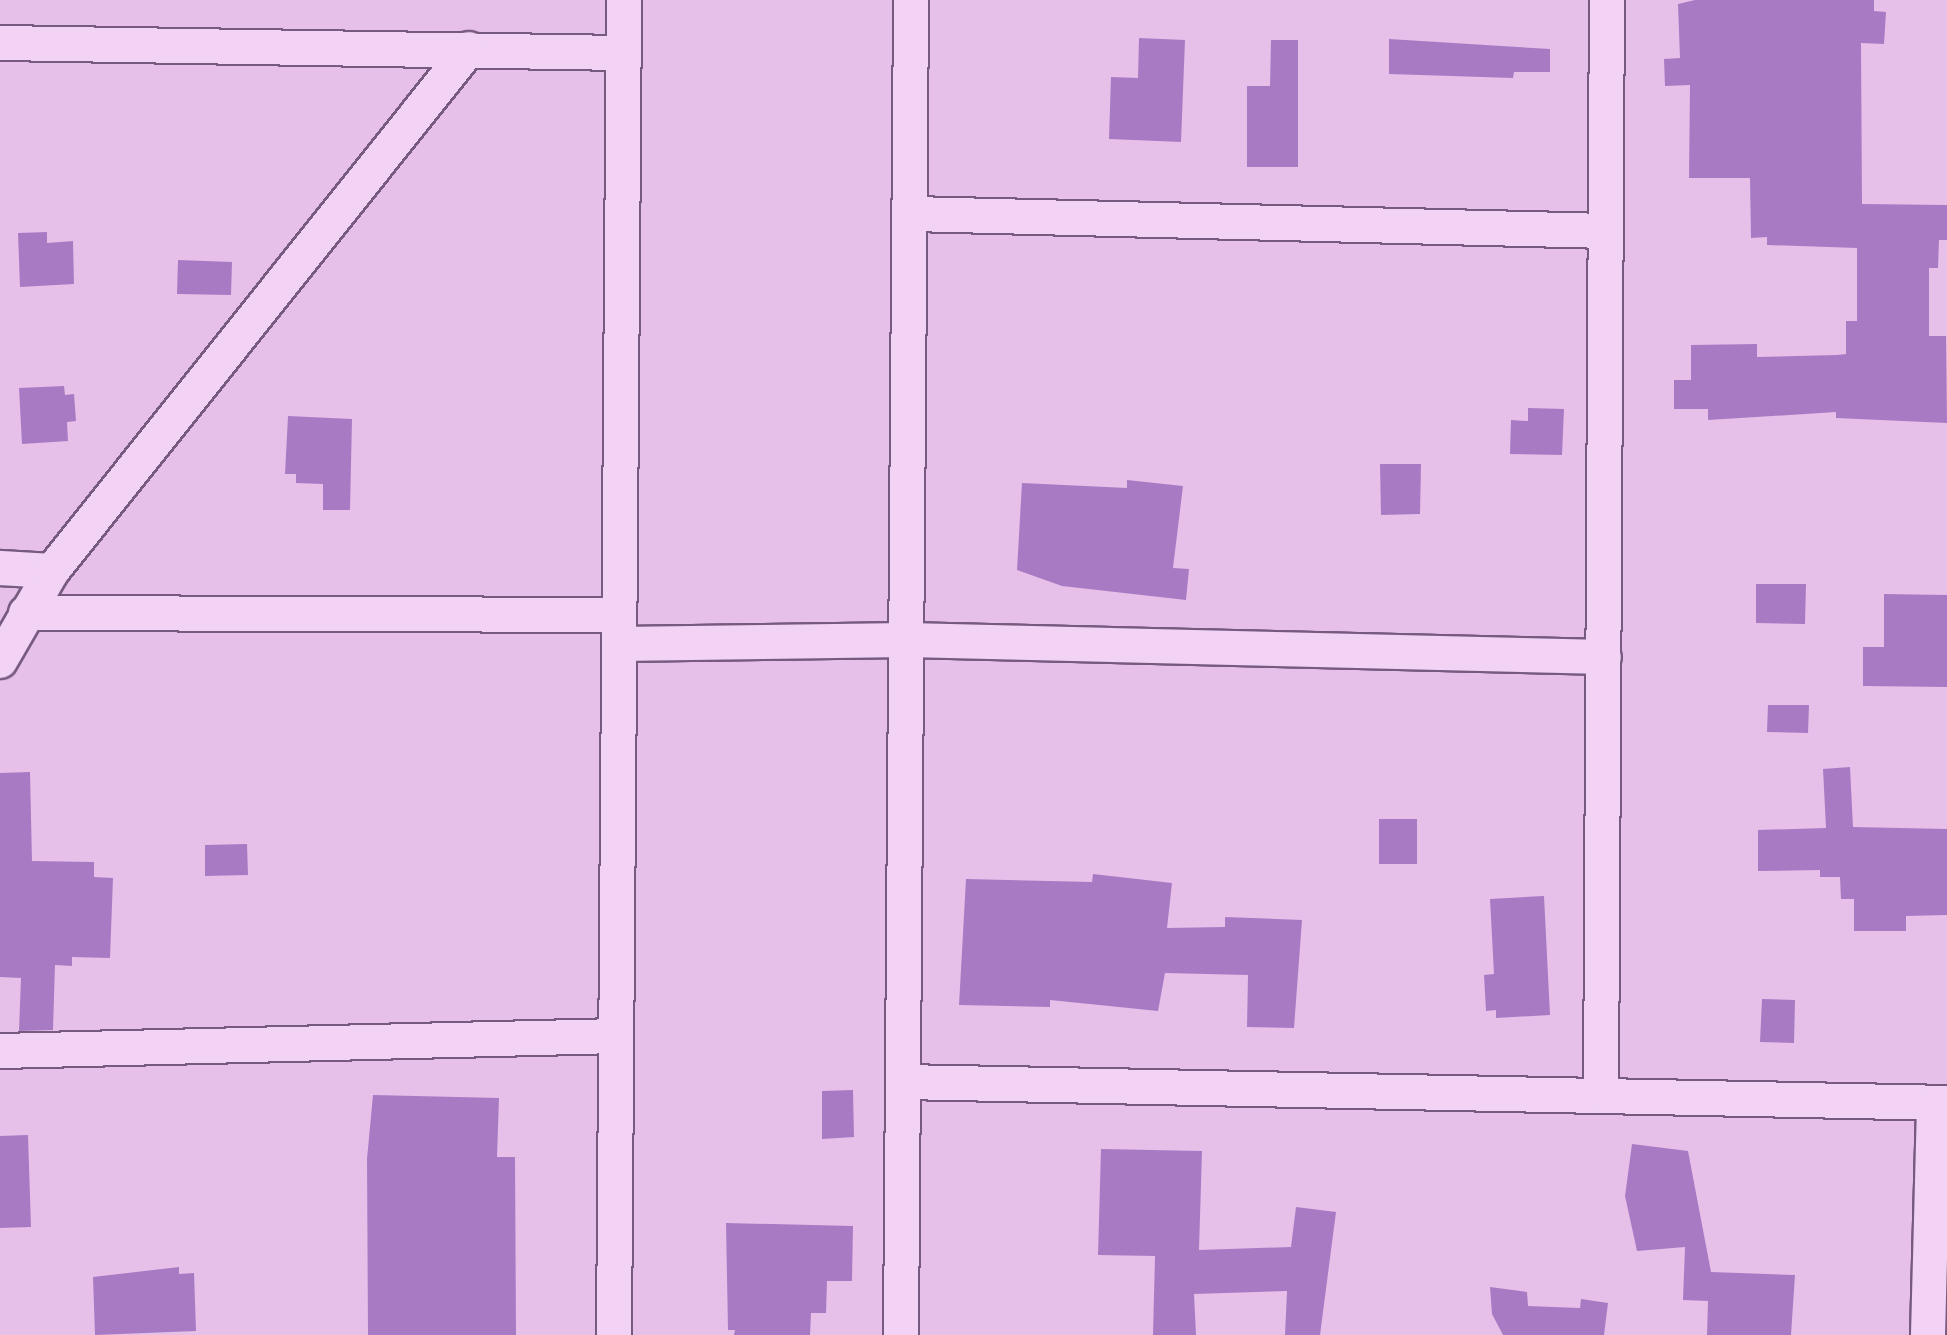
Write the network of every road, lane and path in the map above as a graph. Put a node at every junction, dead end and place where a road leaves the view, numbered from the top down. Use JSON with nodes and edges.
{"nodes":[{"id":1,"x":624,"y":0,"type":"edge"},
{"id":2,"x":911,"y":0,"type":"edge"},
{"id":3,"x":1607,"y":0,"type":"edge"},
{"id":4,"x":0,"y":43,"type":"edge"},
{"id":5,"x":469,"y":49,"type":"junction"},
{"id":6,"x":623,"y":53,"type":"junction"},
{"id":7,"x":912,"y":214,"type":"junction"},
{"id":8,"x":1606,"y":231,"type":"junction"},
{"id":9,"x":0,"y":568,"type":"edge"},
{"id":10,"x":52,"y":571,"type":"junction"},
{"id":11,"x":26,"y":613,"type":"junction"},
{"id":12,"x":619,"y":629,"type":"junction"},
{"id":13,"x":908,"y":640,"type":"junction"},
{"id":14,"x":1604,"y":657,"type":"junction"},
{"id":15,"x":0,"y":661,"type":"edge"},
{"id":16,"x":616,"y":1036,"type":"junction"},
{"id":17,"x":0,"y":1051,"type":"edge"},
{"id":18,"x":903,"y":1082,"type":"junction"},
{"id":19,"x":1601,"y":1095,"type":"junction"},
{"id":20,"x":1940,"y":1103,"type":"edge"},
{"id":21,"x":614,"y":1335,"type":"edge"},
{"id":22,"x":901,"y":1335,"type":"edge"},
{"id":23,"x":1928,"y":1335,"type":"edge"}],
"edges":[{"from":1,"to":6,"type":"street"},
{"from":2,"to":7,"type":"street"},
{"from":3,"to":8,"type":"street"},
{"from":4,"to":5,"type":"street"},
{"from":5,"to":6,"type":"street"},
{"from":5,"to":10,"type":"street"},
{"from":6,"to":12,"type":"street"},
{"from":7,"to":8,"type":"street"},
{"from":7,"to":13,"type":"street"},
{"from":8,"to":14,"type":"street"},
{"from":9,"to":10,"type":"street"},
{"from":10,"to":11,"type":"street"},
{"from":11,"to":12,"type":"street"},
{"from":11,"to":15,"type":"street"},
{"from":12,"to":13,"type":"street"},
{"from":12,"to":16,"type":"street"},
{"from":13,"to":14,"type":"street"},
{"from":13,"to":18,"type":"street"},
{"from":14,"to":19,"type":"street"},
{"from":16,"to":17,"type":"street"},
{"from":16,"to":21,"type":"street"},
{"from":18,"to":19,"type":"street"},
{"from":18,"to":22,"type":"street"},
{"from":19,"to":20,"type":"street"},
{"from":20,"to":23,"type":"street"}]}
